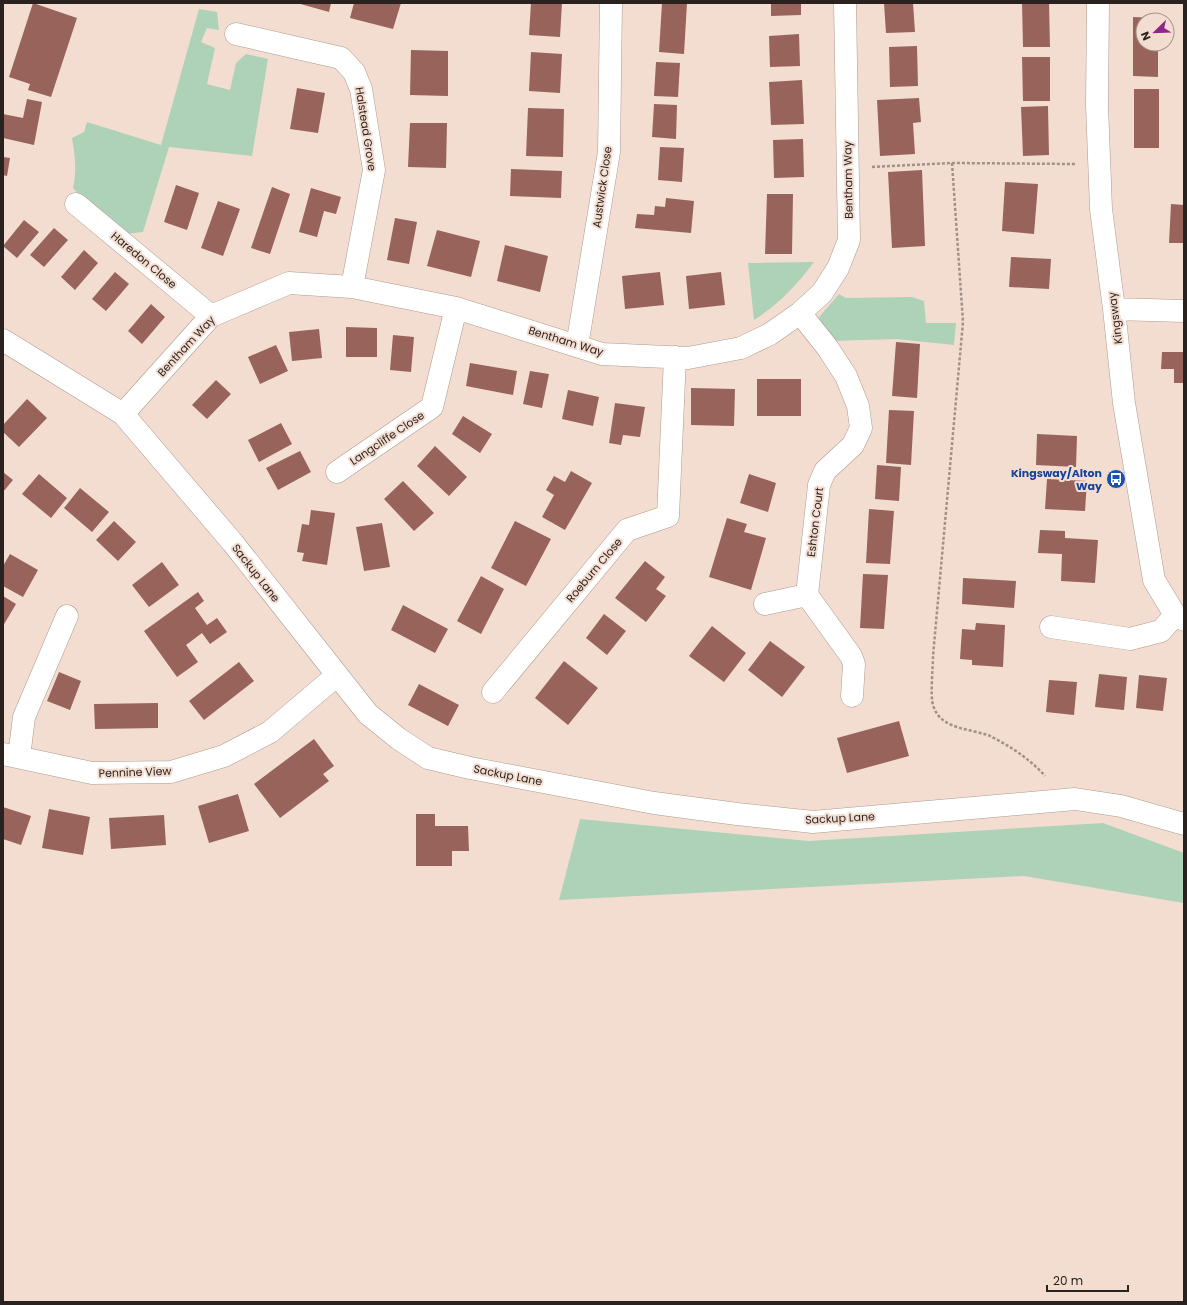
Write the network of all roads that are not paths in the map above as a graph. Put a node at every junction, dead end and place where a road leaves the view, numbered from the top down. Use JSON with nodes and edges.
{"nodes":[{"id":1,"x":611,"y":3,"type":"edge"},
{"id":2,"x":845,"y":3,"type":"edge"},
{"id":3,"x":1098,"y":3,"type":"edge"},
{"id":4,"x":236,"y":34,"type":"dead end"},
{"id":5,"x":76,"y":204,"type":"dead end"},
{"id":6,"x":352,"y":287,"type":"junction"},
{"id":7,"x":456,"y":308,"type":"junction"},
{"id":8,"x":1114,"y":309,"type":"junction"},
{"id":9,"x":1184,"y":311,"type":"edge"},
{"id":10,"x":800,"y":313,"type":"junction"},
{"id":11,"x":211,"y":316,"type":"junction"},
{"id":12,"x":3,"y":340,"type":"edge"},
{"id":13,"x":577,"y":346,"type":"junction"},
{"id":14,"x":675,"y":357,"type":"junction"},
{"id":15,"x":123,"y":414,"type":"junction"},
{"id":16,"x":337,"y":472,"type":"dead end"},
{"id":17,"x":807,"y":595,"type":"junction"},
{"id":18,"x":765,"y":604,"type":"dead end"},
{"id":19,"x":67,"y":616,"type":"dead end"},
{"id":20,"x":1180,"y":617,"type":"edge"},
{"id":21,"x":1051,"y":627,"type":"dead end"},
{"id":22,"x":336,"y":676,"type":"junction"},
{"id":23,"x":493,"y":692,"type":"dead end"},
{"id":24,"x":852,"y":696,"type":"dead end"},
{"id":25,"x":11,"y":756,"type":"edge"},
{"id":26,"x":1184,"y":824,"type":"edge"}],
"edges":[{"from":1,"to":13,"type":"street","name":"Austwick Close"},
{"from":2,"to":10,"type":"street","name":"Bentham Way"},
{"from":3,"to":8,"type":"street","name":"Kingsway"},
{"from":4,"to":6,"type":"street","name":"Halstead Grove"},
{"from":5,"to":11,"type":"street","name":"Haredon Close"},
{"from":6,"to":7,"type":"street","name":"Bentham Way"},
{"from":6,"to":11,"type":"street","name":"Bentham Way"},
{"from":7,"to":13,"type":"street","name":"Bentham Way"},
{"from":7,"to":16,"type":"street","name":"Langcliffe Close"},
{"from":8,"to":9,"type":"street"},
{"from":8,"to":20,"type":"street","name":"Kingsway"},
{"from":10,"to":14,"type":"street","name":"Bentham Way"},
{"from":10,"to":17,"type":"street","name":"Eshton Court"},
{"from":11,"to":15,"type":"street","name":"Bentham Way"},
{"from":12,"to":15,"type":"street","name":"Sackup Lane"},
{"from":13,"to":14,"type":"street","name":"Bentham Way"},
{"from":14,"to":23,"type":"street","name":"Roeburn Close"},
{"from":15,"to":22,"type":"street","name":"Sackup Lane"},
{"from":17,"to":18,"type":"street"},
{"from":17,"to":24,"type":"street"},
{"from":19,"to":25,"type":"street"},
{"from":20,"to":21,"type":"street"},
{"from":22,"to":25,"type":"street","name":"Pennine View"},
{"from":22,"to":26,"type":"street","name":"Sackup Lane"}]}
